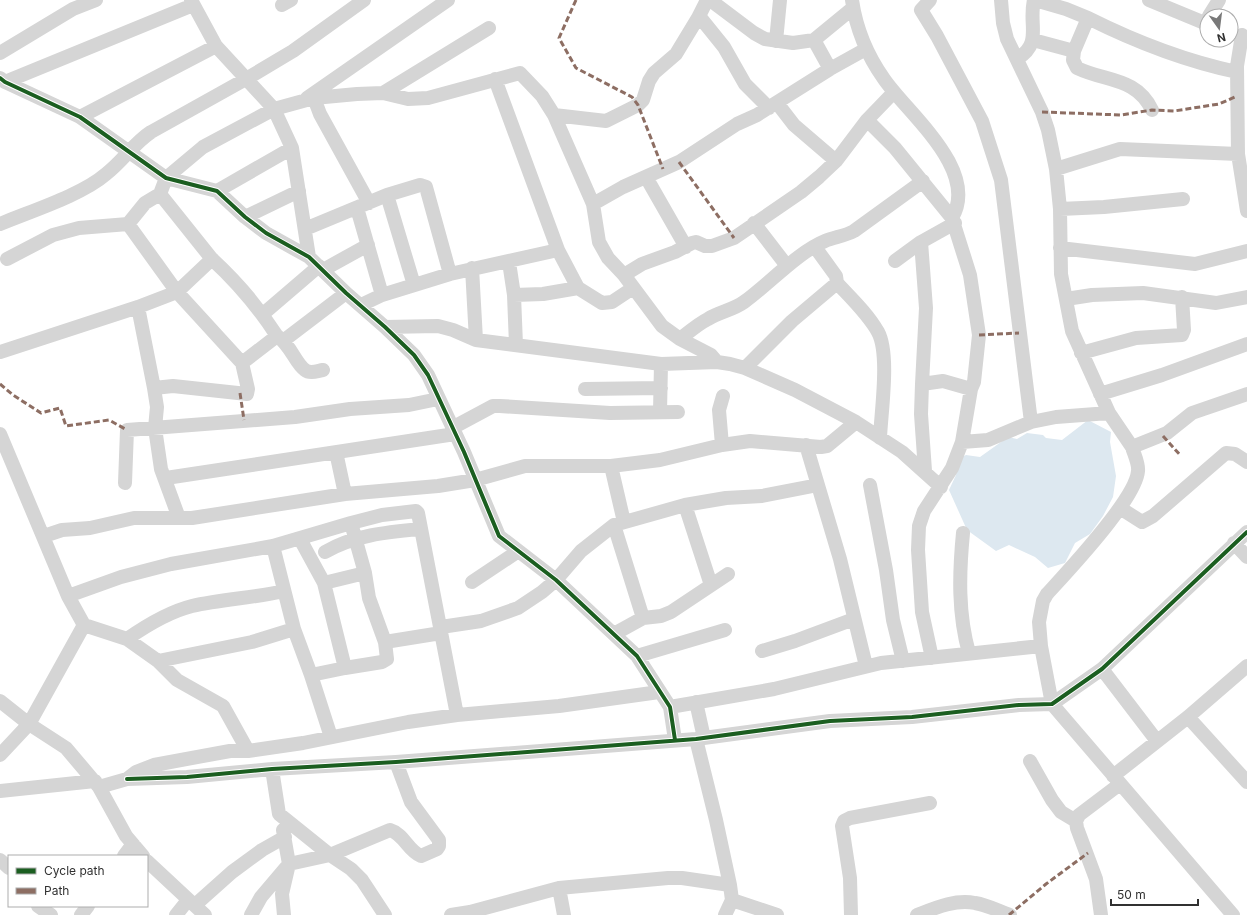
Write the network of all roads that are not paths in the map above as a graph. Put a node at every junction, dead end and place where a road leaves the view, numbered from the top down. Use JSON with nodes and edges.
{"nodes":[{"id":1,"x":96,"y":0,"type":"edge"},
{"id":2,"x":364,"y":0,"type":"edge"},
{"id":3,"x":707,"y":0,"type":"edge"},
{"id":4,"x":710,"y":0,"type":"edge"},
{"id":5,"x":780,"y":0,"type":"edge"},
{"id":6,"x":930,"y":0,"type":"edge"},
{"id":7,"x":1035,"y":0,"type":"edge"},
{"id":8,"x":1149,"y":0,"type":"edge"},
{"id":9,"x":1003,"y":1,"type":"edge"},
{"id":10,"x":441,"y":2,"type":"edge"},
{"id":11,"x":192,"y":3,"type":"edge"},
{"id":12,"x":853,"y":4,"type":"edge"},
{"id":13,"x":699,"y":16,"type":"junction"},
{"id":14,"x":1199,"y":17,"type":"edge"},
{"id":15,"x":1088,"y":18,"type":"junction"},
{"id":16,"x":489,"y":28,"type":"dead end"},
{"id":17,"x":1240,"y":35,"type":"edge"},
{"id":18,"x":814,"y":40,"type":"junction"},
{"id":19,"x":1033,"y":40,"type":"junction"},
{"id":20,"x":776,"y":41,"type":"junction"},
{"id":21,"x":216,"y":46,"type":"junction"},
{"id":22,"x":866,"y":49,"type":"junction"},
{"id":23,"x":1074,"y":51,"type":"junction"},
{"id":24,"x":0,"y":53,"type":"edge"},
{"id":25,"x":1016,"y":59,"type":"junction"},
{"id":26,"x":830,"y":69,"type":"junction"},
{"id":27,"x":1237,"y":72,"type":"junction"},
{"id":28,"x":246,"y":79,"type":"junction"},
{"id":29,"x":495,"y":79,"type":"junction"},
{"id":30,"x":2,"y":80,"type":"edge"},
{"id":31,"x":894,"y":92,"type":"junction"},
{"id":32,"x":383,"y":93,"type":"junction"},
{"id":33,"x":308,"y":100,"type":"junction"},
{"id":34,"x":773,"y":105,"type":"junction"},
{"id":35,"x":274,"y":109,"type":"junction"},
{"id":36,"x":1152,"y":110,"type":"dead end"},
{"id":37,"x":554,"y":115,"type":"junction"},
{"id":38,"x":80,"y":117,"type":"junction"},
{"id":39,"x":867,"y":120,"type":"junction"},
{"id":40,"x":292,"y":148,"type":"junction"},
{"id":41,"x":130,"y":152,"type":"junction"},
{"id":42,"x":1238,"y":154,"type":"junction"},
{"id":43,"x":836,"y":161,"type":"junction"},
{"id":44,"x":1056,"y":169,"type":"junction"},
{"id":45,"x":646,"y":177,"type":"junction"},
{"id":46,"x":166,"y":178,"type":"junction"},
{"id":47,"x":923,"y":181,"type":"junction"},
{"id":48,"x":217,"y":191,"type":"junction"},
{"id":49,"x":300,"y":191,"type":"junction"},
{"id":50,"x":160,"y":194,"type":"junction"},
{"id":51,"x":387,"y":195,"type":"junction"},
{"id":52,"x":1183,"y":199,"type":"dead end"},
{"id":53,"x":593,"y":204,"type":"junction"},
{"id":54,"x":363,"y":205,"type":"junction"},
{"id":55,"x":1060,"y":208,"type":"junction"},
{"id":56,"x":1247,"y":211,"type":"edge"},
{"id":57,"x":245,"y":217,"type":"junction"},
{"id":58,"x":953,"y":220,"type":"junction"},
{"id":59,"x":754,"y":223,"type":"junction"},
{"id":60,"x":0,"y":224,"type":"edge"},
{"id":61,"x":128,"y":224,"type":"junction"},
{"id":62,"x":305,"y":229,"type":"junction"},
{"id":63,"x":921,"y":242,"type":"junction"},
{"id":64,"x":368,"y":245,"type":"junction"},
{"id":65,"x":686,"y":246,"type":"junction"},
{"id":66,"x":815,"y":247,"type":"junction"},
{"id":67,"x":1060,"y":248,"type":"junction"},
{"id":68,"x":558,"y":250,"type":"junction"},
{"id":69,"x":1247,"y":251,"type":"edge"},
{"id":70,"x":7,"y":259,"type":"dead end"},
{"id":71,"x":212,"y":259,"type":"junction"},
{"id":72,"x":509,"y":262,"type":"junction"},
{"id":73,"x":895,"y":262,"type":"dead end"},
{"id":74,"x":317,"y":264,"type":"junction"},
{"id":75,"x":787,"y":266,"type":"junction"},
{"id":76,"x":472,"y":268,"type":"junction"},
{"id":77,"x":450,"y":274,"type":"junction"},
{"id":78,"x":624,"y":275,"type":"junction"},
{"id":79,"x":837,"y":283,"type":"junction"},
{"id":80,"x":414,"y":285,"type":"junction"},
{"id":81,"x":578,"y":288,"type":"junction"},
{"id":82,"x":634,"y":288,"type":"junction"},
{"id":83,"x":177,"y":292,"type":"junction"},
{"id":84,"x":346,"y":293,"type":"junction"},
{"id":85,"x":514,"y":295,"type":"junction"},
{"id":86,"x":382,"y":296,"type":"junction"},
{"id":87,"x":1247,"y":297,"type":"edge"},
{"id":88,"x":1182,"y":298,"type":"junction"},
{"id":89,"x":1066,"y":300,"type":"junction"},
{"id":90,"x":361,"y":306,"type":"junction"},
{"id":91,"x":138,"y":307,"type":"junction"},
{"id":92,"x":263,"y":314,"type":"junction"},
{"id":93,"x":385,"y":327,"type":"junction"},
{"id":94,"x":280,"y":338,"type":"junction"},
{"id":95,"x":680,"y":339,"type":"junction"},
{"id":96,"x":476,"y":340,"type":"junction"},
{"id":97,"x":1247,"y":344,"type":"edge"},
{"id":98,"x":516,"y":345,"type":"junction"},
{"id":99,"x":0,"y":352,"type":"edge"},
{"id":100,"x":1081,"y":353,"type":"junction"},
{"id":101,"x":242,"y":362,"type":"junction"},
{"id":102,"x":717,"y":362,"type":"junction"},
{"id":103,"x":661,"y":364,"type":"junction"},
{"id":104,"x":745,"y":368,"type":"junction"},
{"id":105,"x":323,"y":370,"type":"dead end"},
{"id":106,"x":922,"y":384,"type":"junction"},
{"id":107,"x":154,"y":388,"type":"junction"},
{"id":108,"x":661,"y":388,"type":"junction"},
{"id":109,"x":585,"y":389,"type":"dead end"},
{"id":110,"x":971,"y":389,"type":"junction"},
{"id":111,"x":1100,"y":394,"type":"junction"},
{"id":112,"x":1247,"y":394,"type":"edge"},
{"id":113,"x":723,"y":396,"type":"dead end"},
{"id":114,"x":438,"y":399,"type":"junction"},
{"id":115,"x":660,"y":412,"type":"junction"},
{"id":116,"x":678,"y":412,"type":"dead end"},
{"id":117,"x":1109,"y":413,"type":"junction"},
{"id":118,"x":856,"y":422,"type":"junction"},
{"id":119,"x":1031,"y":422,"type":"junction"},
{"id":120,"x":155,"y":428,"type":"junction"},
{"id":121,"x":453,"y":431,"type":"junction"},
{"id":122,"x":0,"y":434,"type":"edge"},
{"id":123,"x":880,"y":438,"type":"junction"},
{"id":124,"x":962,"y":442,"type":"junction"},
{"id":125,"x":722,"y":445,"type":"junction"},
{"id":126,"x":806,"y":445,"type":"junction"},
{"id":127,"x":1132,"y":447,"type":"junction"},
{"id":128,"x":336,"y":452,"type":"junction"},
{"id":129,"x":1247,"y":462,"type":"edge"},
{"id":130,"x":611,"y":466,"type":"junction"},
{"id":131,"x":925,"y":471,"type":"junction"},
{"id":132,"x":166,"y":478,"type":"junction"},
{"id":133,"x":475,"y":480,"type":"junction"},
{"id":134,"x":125,"y":483,"type":"dead end"},
{"id":135,"x":870,"y":484,"type":"dead end"},
{"id":136,"x":818,"y":485,"type":"junction"},
{"id":137,"x":941,"y":487,"type":"junction"},
{"id":138,"x":345,"y":494,"type":"junction"},
{"id":139,"x":684,"y":504,"type":"junction"},
{"id":140,"x":1120,"y":508,"type":"junction"},
{"id":141,"x":179,"y":518,"type":"junction"},
{"id":142,"x":351,"y":523,"type":"junction"},
{"id":143,"x":619,"y":523,"type":"junction"},
{"id":144,"x":420,"y":529,"type":"junction"},
{"id":145,"x":1247,"y":532,"type":"edge"},
{"id":146,"x":963,"y":533,"type":"dead end"},
{"id":147,"x":44,"y":536,"type":"junction"},
{"id":148,"x":300,"y":539,"type":"junction"},
{"id":149,"x":356,"y":539,"type":"junction"},
{"id":150,"x":1234,"y":543,"type":"junction"},
{"id":151,"x":274,"y":546,"type":"junction"},
{"id":152,"x":325,"y":552,"type":"dead end"},
{"id":153,"x":517,"y":552,"type":"junction"},
{"id":154,"x":1247,"y":557,"type":"edge"},
{"id":155,"x":365,"y":573,"type":"junction"},
{"id":156,"x":728,"y":574,"type":"dead end"},
{"id":157,"x":556,"y":580,"type":"junction"},
{"id":158,"x":472,"y":582,"type":"dead end"},
{"id":159,"x":324,"y":583,"type":"junction"},
{"id":160,"x":711,"y":585,"type":"junction"},
{"id":161,"x":284,"y":591,"type":"junction"},
{"id":162,"x":68,"y":596,"type":"junction"},
{"id":163,"x":643,"y":618,"type":"junction"},
{"id":164,"x":854,"y":619,"type":"junction"},
{"id":165,"x":84,"y":625,"type":"junction"},
{"id":166,"x":294,"y":630,"type":"junction"},
{"id":167,"x":441,"y":630,"type":"junction"},
{"id":168,"x":725,"y":630,"type":"dead end"},
{"id":169,"x":614,"y":634,"type":"junction"},
{"id":170,"x":126,"y":639,"type":"junction"},
{"id":171,"x":385,"y":642,"type":"junction"},
{"id":172,"x":1041,"y":646,"type":"junction"},
{"id":173,"x":762,"y":651,"type":"dead end"},
{"id":174,"x":969,"y":653,"type":"junction"},
{"id":175,"x":637,"y":656,"type":"junction"},
{"id":176,"x":932,"y":658,"type":"junction"},
{"id":177,"x":158,"y":661,"type":"junction"},
{"id":178,"x":902,"y":661,"type":"junction"},
{"id":179,"x":866,"y":666,"type":"junction"},
{"id":180,"x":1247,"y":666,"type":"edge"},
{"id":181,"x":345,"y":668,"type":"junction"},
{"id":182,"x":1102,"y":669,"type":"junction"},
{"id":183,"x":312,"y":675,"type":"junction"},
{"id":184,"x":660,"y":692,"type":"junction"},
{"id":185,"x":0,"y":701,"type":"edge"},
{"id":186,"x":696,"y":702,"type":"junction"},
{"id":187,"x":1052,"y":704,"type":"junction"},
{"id":188,"x":670,"y":707,"type":"junction"},
{"id":189,"x":457,"y":715,"type":"junction"},
{"id":190,"x":1188,"y":717,"type":"junction"},
{"id":191,"x":29,"y":724,"type":"junction"},
{"id":192,"x":331,"y":737,"type":"junction"},
{"id":193,"x":700,"y":738,"type":"junction"},
{"id":194,"x":675,"y":740,"type":"junction"},
{"id":195,"x":1157,"y":741,"type":"junction"},
{"id":196,"x":248,"y":751,"type":"junction"},
{"id":197,"x":0,"y":754,"type":"edge"},
{"id":198,"x":1030,"y":761,"type":"dead end"},
{"id":199,"x":396,"y":762,"type":"junction"},
{"id":200,"x":272,"y":769,"type":"junction"},
{"id":201,"x":127,"y":779,"type":"junction"},
{"id":202,"x":1116,"y":780,"type":"junction"},
{"id":203,"x":1247,"y":782,"type":"edge"},
{"id":204,"x":97,"y":784,"type":"junction"},
{"id":205,"x":0,"y":791,"type":"edge"},
{"id":206,"x":930,"y":804,"type":"dead end"},
{"id":207,"x":280,"y":814,"type":"junction"},
{"id":208,"x":1076,"y":821,"type":"junction"},
{"id":209,"x":285,"y":837,"type":"junction"},
{"id":210,"x":132,"y":844,"type":"junction"},
{"id":211,"x":125,"y":855,"type":"edge"},
{"id":212,"x":142,"y":855,"type":"edge"},
{"id":213,"x":330,"y":855,"type":"junction"},
{"id":214,"x":0,"y":860,"type":"edge"},
{"id":215,"x":148,"y":861,"type":"edge"},
{"id":216,"x":289,"y":864,"type":"junction"},
{"id":217,"x":8,"y":867,"type":"edge"},
{"id":218,"x":730,"y":885,"type":"junction"},
{"id":219,"x":559,"y":888,"type":"junction"},
{"id":220,"x":732,"y":900,"type":"junction"},
{"id":221,"x":87,"y":907,"type":"edge"},
{"id":222,"x":196,"y":907,"type":"edge"},
{"id":223,"x":81,"y":915,"type":"edge"},
{"id":224,"x":176,"y":915,"type":"edge"},
{"id":225,"x":251,"y":915,"type":"edge"},
{"id":226,"x":284,"y":915,"type":"edge"},
{"id":227,"x":385,"y":915,"type":"edge"},
{"id":228,"x":451,"y":915,"type":"edge"},
{"id":229,"x":564,"y":915,"type":"edge"},
{"id":230,"x":725,"y":915,"type":"edge"},
{"id":231,"x":777,"y":915,"type":"edge"},
{"id":232,"x":851,"y":915,"type":"edge"},
{"id":233,"x":917,"y":915,"type":"edge"},
{"id":234,"x":1010,"y":915,"type":"edge"},
{"id":235,"x":1101,"y":915,"type":"edge"},
{"id":236,"x":1233,"y":915,"type":"edge"}],
"edges":[{"from":1,"to":24,"type":"street"},
{"from":2,"to":28,"type":"street"},
{"from":3,"to":13,"type":"street"},
{"from":4,"to":20,"type":"street"},
{"from":5,"to":20,"type":"street"},
{"from":6,"to":119,"type":"street"},
{"from":7,"to":15,"type":"street"},
{"from":7,"to":19,"type":"street"},
{"from":8,"to":14,"type":"street"},
{"from":9,"to":25,"type":"street"},
{"from":10,"to":33,"type":"street"},
{"from":11,"to":21,"type":"street"},
{"from":11,"to":30,"type":"street"},
{"from":12,"to":18,"type":"street"},
{"from":12,"to":22,"type":"street"},
{"from":13,"to":34,"type":"street"},
{"from":13,"to":37,"type":"street"},
{"from":15,"to":23,"type":"street"},
{"from":15,"to":27,"type":"street"},
{"from":16,"to":32,"type":"street"},
{"from":17,"to":27,"type":"street"},
{"from":18,"to":20,"type":"street"},
{"from":18,"to":26,"type":"street"},
{"from":19,"to":23,"type":"street"},
{"from":19,"to":25,"type":"street"},
{"from":21,"to":28,"type":"street"},
{"from":21,"to":38,"type":"street"},
{"from":22,"to":26,"type":"street"},
{"from":22,"to":31,"type":"street"},
{"from":23,"to":36,"type":"street"},
{"from":25,"to":44,"type":"street"},
{"from":26,"to":34,"type":"street"},
{"from":27,"to":42,"type":"street"},
{"from":28,"to":35,"type":"street"},
{"from":28,"to":41,"type":"street"},
{"from":29,"to":32,"type":"street"},
{"from":29,"to":37,"type":"street"},
{"from":29,"to":68,"type":"street"},
{"from":30,"to":38,"type":"street"},
{"from":31,"to":39,"type":"street"},
{"from":31,"to":58,"type":"street"},
{"from":32,"to":33,"type":"street"},
{"from":33,"to":35,"type":"street"},
{"from":33,"to":54,"type":"street"},
{"from":34,"to":43,"type":"street"},
{"from":34,"to":45,"type":"street"},
{"from":35,"to":40,"type":"street"},
{"from":35,"to":46,"type":"street"},
{"from":37,"to":53,"type":"street"},
{"from":38,"to":41,"type":"street"},
{"from":39,"to":43,"type":"street"},
{"from":39,"to":47,"type":"street"},
{"from":40,"to":48,"type":"street"},
{"from":40,"to":49,"type":"street"},
{"from":41,"to":46,"type":"street"},
{"from":41,"to":60,"type":"street"},
{"from":42,"to":44,"type":"street"},
{"from":42,"to":56,"type":"street"},
{"from":43,"to":59,"type":"street"},
{"from":44,"to":55,"type":"street"},
{"from":45,"to":53,"type":"street"},
{"from":45,"to":65,"type":"street"},
{"from":46,"to":48,"type":"street"},
{"from":46,"to":50,"type":"street"},
{"from":47,"to":58,"type":"street"},
{"from":47,"to":66,"type":"street"},
{"from":48,"to":57,"type":"street"},
{"from":49,"to":57,"type":"street"},
{"from":49,"to":62,"type":"street"},
{"from":50,"to":61,"type":"street"},
{"from":50,"to":71,"type":"street"},
{"from":51,"to":54,"type":"street"},
{"from":51,"to":77,"type":"street"},
{"from":51,"to":80,"type":"street"},
{"from":52,"to":55,"type":"street"},
{"from":53,"to":78,"type":"street"},
{"from":54,"to":62,"type":"street"},
{"from":54,"to":64,"type":"street"},
{"from":55,"to":67,"type":"street"},
{"from":57,"to":74,"type":"street"},
{"from":58,"to":63,"type":"street"},
{"from":58,"to":110,"type":"street"},
{"from":59,"to":65,"type":"street"},
{"from":59,"to":75,"type":"street"},
{"from":61,"to":70,"type":"street"},
{"from":61,"to":83,"type":"street"},
{"from":62,"to":74,"type":"street"},
{"from":63,"to":73,"type":"street"},
{"from":63,"to":106,"type":"street"},
{"from":64,"to":74,"type":"street"},
{"from":64,"to":86,"type":"street"},
{"from":65,"to":78,"type":"street"},
{"from":66,"to":75,"type":"street"},
{"from":66,"to":79,"type":"street"},
{"from":67,"to":69,"type":"street"},
{"from":67,"to":89,"type":"street"},
{"from":68,"to":72,"type":"street"},
{"from":68,"to":81,"type":"street"},
{"from":71,"to":83,"type":"street"},
{"from":71,"to":92,"type":"street"},
{"from":72,"to":76,"type":"street"},
{"from":72,"to":85,"type":"street"},
{"from":74,"to":84,"type":"street"},
{"from":74,"to":92,"type":"street"},
{"from":75,"to":95,"type":"street"},
{"from":76,"to":77,"type":"street"},
{"from":76,"to":96,"type":"street"},
{"from":77,"to":80,"type":"street"},
{"from":78,"to":82,"type":"street"},
{"from":79,"to":104,"type":"street"},
{"from":79,"to":123,"type":"street"},
{"from":80,"to":86,"type":"street"},
{"from":81,"to":82,"type":"street"},
{"from":81,"to":85,"type":"street"},
{"from":82,"to":95,"type":"street"},
{"from":83,"to":91,"type":"street"},
{"from":83,"to":101,"type":"street"},
{"from":84,"to":90,"type":"street"},
{"from":84,"to":94,"type":"street"},
{"from":85,"to":98,"type":"street"},
{"from":86,"to":90,"type":"street"},
{"from":87,"to":88,"type":"street"},
{"from":88,"to":89,"type":"street"},
{"from":88,"to":100,"type":"street"},
{"from":89,"to":100,"type":"street"},
{"from":90,"to":93,"type":"street"},
{"from":91,"to":99,"type":"street"},
{"from":91,"to":107,"type":"street"},
{"from":92,"to":94,"type":"street"},
{"from":93,"to":96,"type":"street"},
{"from":93,"to":114,"type":"street"},
{"from":94,"to":101,"type":"street"},
{"from":94,"to":105,"type":"street"},
{"from":95,"to":102,"type":"street"},
{"from":96,"to":98,"type":"street"},
{"from":97,"to":111,"type":"street"},
{"from":98,"to":103,"type":"street"},
{"from":100,"to":111,"type":"street"},
{"from":101,"to":107,"type":"street"},
{"from":102,"to":103,"type":"street"},
{"from":102,"to":104,"type":"street"},
{"from":103,"to":108,"type":"street"},
{"from":104,"to":118,"type":"street"},
{"from":106,"to":110,"type":"street"},
{"from":106,"to":131,"type":"street"},
{"from":107,"to":120,"type":"street"},
{"from":108,"to":109,"type":"street"},
{"from":108,"to":115,"type":"street"},
{"from":110,"to":124,"type":"street"},
{"from":111,"to":117,"type":"street"},
{"from":112,"to":127,"type":"street"},
{"from":113,"to":125,"type":"street"},
{"from":114,"to":120,"type":"street"},
{"from":114,"to":121,"type":"street"},
{"from":115,"to":116,"type":"street"},
{"from":115,"to":121,"type":"street"},
{"from":117,"to":119,"type":"street"},
{"from":117,"to":127,"type":"street"},
{"from":118,"to":123,"type":"street"},
{"from":118,"to":126,"type":"street"},
{"from":119,"to":124,"type":"street"},
{"from":120,"to":132,"type":"street"},
{"from":120,"to":134,"type":"street"},
{"from":121,"to":128,"type":"street"},
{"from":121,"to":133,"type":"street"},
{"from":122,"to":147,"type":"street"},
{"from":123,"to":131,"type":"street"},
{"from":124,"to":137,"type":"street"},
{"from":125,"to":126,"type":"street"},
{"from":125,"to":130,"type":"street"},
{"from":126,"to":136,"type":"street"},
{"from":127,"to":140,"type":"street"},
{"from":128,"to":132,"type":"street"},
{"from":128,"to":138,"type":"street"},
{"from":129,"to":140,"type":"street"},
{"from":130,"to":133,"type":"street"},
{"from":130,"to":143,"type":"street"},
{"from":131,"to":137,"type":"street"},
{"from":132,"to":141,"type":"street"},
{"from":133,"to":138,"type":"street"},
{"from":133,"to":153,"type":"street"},
{"from":135,"to":178,"type":"street"},
{"from":136,"to":139,"type":"street"},
{"from":136,"to":164,"type":"street"},
{"from":137,"to":176,"type":"street"},
{"from":138,"to":141,"type":"street"},
{"from":139,"to":143,"type":"street"},
{"from":139,"to":160,"type":"street"},
{"from":140,"to":172,"type":"street"},
{"from":141,"to":147,"type":"street"},
{"from":142,"to":144,"type":"street"},
{"from":142,"to":148,"type":"street"},
{"from":142,"to":149,"type":"street"},
{"from":143,"to":157,"type":"street"},
{"from":143,"to":163,"type":"street"},
{"from":144,"to":149,"type":"street"},
{"from":144,"to":167,"type":"street"},
{"from":145,"to":150,"type":"street"},
{"from":146,"to":174,"type":"street"},
{"from":147,"to":162,"type":"street"},
{"from":148,"to":151,"type":"street"},
{"from":148,"to":159,"type":"street"},
{"from":149,"to":152,"type":"street"},
{"from":149,"to":155,"type":"street"},
{"from":150,"to":154,"type":"street"},
{"from":150,"to":182,"type":"street"},
{"from":151,"to":161,"type":"street"},
{"from":151,"to":162,"type":"street"},
{"from":153,"to":157,"type":"street"},
{"from":153,"to":158,"type":"street"},
{"from":155,"to":159,"type":"street"},
{"from":155,"to":171,"type":"street"},
{"from":156,"to":160,"type":"street"},
{"from":157,"to":167,"type":"street"},
{"from":157,"to":169,"type":"street"},
{"from":159,"to":181,"type":"street"},
{"from":160,"to":163,"type":"street"},
{"from":161,"to":166,"type":"street"},
{"from":161,"to":170,"type":"street"},
{"from":162,"to":165,"type":"street"},
{"from":163,"to":169,"type":"street"},
{"from":164,"to":173,"type":"street"},
{"from":164,"to":179,"type":"street"},
{"from":165,"to":170,"type":"street"},
{"from":165,"to":191,"type":"street"},
{"from":166,"to":177,"type":"street"},
{"from":166,"to":183,"type":"street"},
{"from":167,"to":171,"type":"street"},
{"from":167,"to":189,"type":"street"},
{"from":168,"to":175,"type":"street"},
{"from":169,"to":175,"type":"street"},
{"from":170,"to":177,"type":"street"},
{"from":171,"to":181,"type":"street"},
{"from":172,"to":174,"type":"street"},
{"from":172,"to":187,"type":"street"},
{"from":174,"to":176,"type":"street"},
{"from":175,"to":184,"type":"street"},
{"from":176,"to":178,"type":"street"},
{"from":177,"to":196,"type":"street"},
{"from":178,"to":179,"type":"street"},
{"from":179,"to":186,"type":"street"},
{"from":180,"to":190,"type":"street"},
{"from":181,"to":183,"type":"street"},
{"from":182,"to":187,"type":"street"},
{"from":182,"to":195,"type":"street"},
{"from":183,"to":192,"type":"street"},
{"from":184,"to":188,"type":"street"},
{"from":184,"to":189,"type":"street"},
{"from":185,"to":191,"type":"street"},
{"from":186,"to":188,"type":"street"},
{"from":186,"to":193,"type":"street"},
{"from":187,"to":193,"type":"street"},
{"from":187,"to":202,"type":"street"},
{"from":188,"to":194,"type":"street"},
{"from":189,"to":192,"type":"street"},
{"from":190,"to":195,"type":"street"},
{"from":190,"to":203,"type":"street"},
{"from":191,"to":197,"type":"street"},
{"from":191,"to":204,"type":"street"},
{"from":192,"to":196,"type":"street"},
{"from":193,"to":194,"type":"street"},
{"from":193,"to":218,"type":"street"},
{"from":194,"to":199,"type":"street"},
{"from":195,"to":202,"type":"street"},
{"from":196,"to":201,"type":"street"},
{"from":198,"to":208,"type":"street"},
{"from":199,"to":200,"type":"street"},
{"from":199,"to":213,"type":"street"},
{"from":200,"to":201,"type":"street"},
{"from":200,"to":207,"type":"street"},
{"from":201,"to":204,"type":"street"},
{"from":202,"to":208,"type":"street"},
{"from":202,"to":236,"type":"street"},
{"from":204,"to":205,"type":"street"},
{"from":204,"to":210,"type":"street"},
{"from":206,"to":232,"type":"street"},
{"from":207,"to":209,"type":"street"},
{"from":207,"to":213,"type":"street"},
{"from":208,"to":235,"type":"street"},
{"from":209,"to":216,"type":"street"},
{"from":209,"to":222,"type":"street"},
{"from":210,"to":211,"type":"street"},
{"from":210,"to":212,"type":"street"},
{"from":213,"to":216,"type":"street"},
{"from":213,"to":227,"type":"street"},
{"from":214,"to":217,"type":"street"},
{"from":215,"to":222,"type":"street"},
{"from":216,"to":225,"type":"street"},
{"from":216,"to":226,"type":"street"},
{"from":218,"to":219,"type":"street"},
{"from":218,"to":220,"type":"street"},
{"from":219,"to":228,"type":"street"},
{"from":219,"to":229,"type":"street"},
{"from":220,"to":230,"type":"street"},
{"from":220,"to":231,"type":"street"},
{"from":221,"to":223,"type":"street"},
{"from":222,"to":224,"type":"street"},
{"from":233,"to":234,"type":"street"}]}
